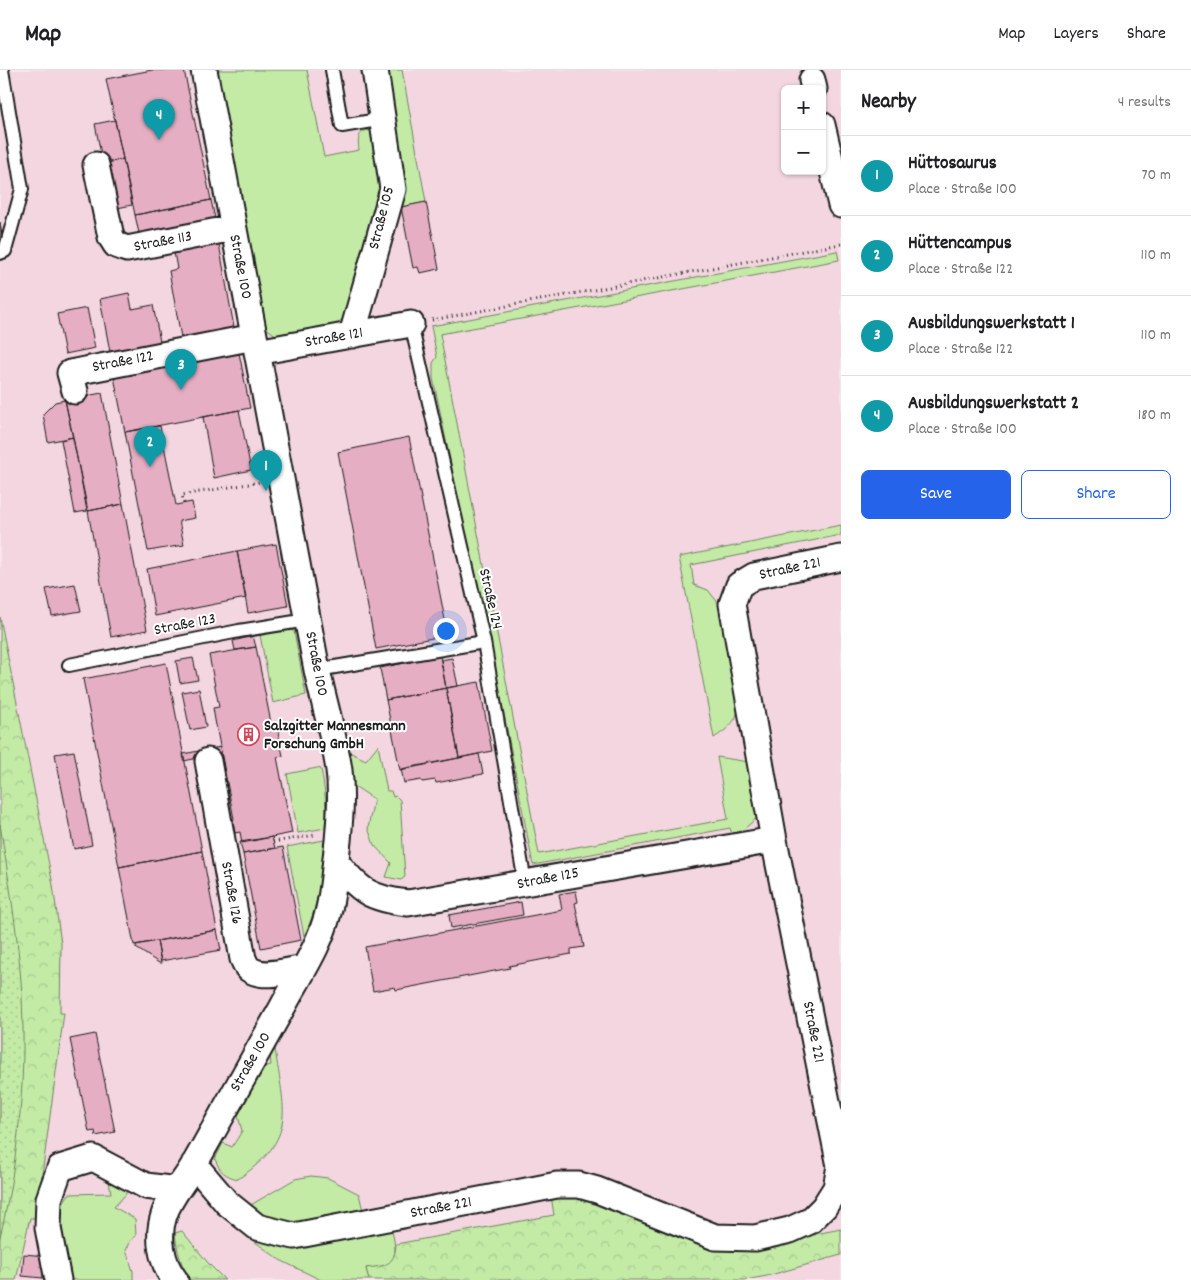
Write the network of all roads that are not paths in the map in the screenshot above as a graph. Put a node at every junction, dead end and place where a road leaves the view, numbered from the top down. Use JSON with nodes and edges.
{"nodes":[{"id":1,"x":2,"y":70,"type":"edge"},
{"id":2,"x":204,"y":70,"type":"edge"},
{"id":3,"x":332,"y":70,"type":"edge"},
{"id":4,"x":376,"y":70,"type":"edge"},
{"id":5,"x":384,"y":119,"type":"junction"},
{"id":6,"x":823,"y":130,"type":"edge"},
{"id":7,"x":96,"y":166,"type":"dead end"},
{"id":8,"x":841,"y":205,"type":"edge"},
{"id":9,"x":233,"y":228,"type":"junction"},
{"id":10,"x":0,"y":252,"type":"edge"},
{"id":11,"x":411,"y":324,"type":"joint"},
{"id":12,"x":352,"y":335,"type":"junction"},
{"id":13,"x":255,"y":345,"type":"junction"},
{"id":14,"x":76,"y":391,"type":"dead end"},
{"id":15,"x":841,"y":558,"type":"edge"},
{"id":16,"x":307,"y":620,"type":"junction"},
{"id":17,"x":484,"y":642,"type":"junction"},
{"id":18,"x":69,"y":665,"type":"dead end"},
{"id":19,"x":317,"y":670,"type":"junction"},
{"id":20,"x":208,"y":761,"type":"dead end"},
{"id":21,"x":774,"y":840,"type":"junction"},
{"id":22,"x":336,"y":861,"type":"junction"},
{"id":23,"x":525,"y":883,"type":"junction"},
{"id":24,"x":304,"y":968,"type":"junction"},
{"id":25,"x":194,"y":1164,"type":"junction"},
{"id":26,"x":178,"y":1190,"type":"junction"},
{"id":27,"x":58,"y":1280,"type":"edge"},
{"id":28,"x":175,"y":1280,"type":"edge"}],
"edges":[{"from":1,"to":10,"type":"lane"},
{"from":2,"to":9,"type":"street","name":"Straße 100"},
{"from":3,"to":5,"type":"lane"},
{"from":4,"to":5,"type":"street","name":"Straße 105"},
{"from":5,"to":12,"type":"street","name":"Straße 105"},
{"from":6,"to":8,"type":"street"},
{"from":7,"to":9,"type":"street","name":"Straße 113"},
{"from":9,"to":13,"type":"street","name":"Straße 100"},
{"from":11,"to":12,"type":"street","name":"Straße 121"},
{"from":11,"to":17,"type":"lane","name":"Straße 124"},
{"from":12,"to":13,"type":"street","name":"Straße 121"},
{"from":13,"to":14,"type":"street","name":"Straße 122"},
{"from":13,"to":16,"type":"street","name":"Straße 100"},
{"from":15,"to":21,"type":"street","name":"Straße 221"},
{"from":16,"to":18,"type":"lane","name":"Straße 123"},
{"from":16,"to":19,"type":"street","name":"Straße 100"},
{"from":17,"to":19,"type":"lane"},
{"from":17,"to":23,"type":"lane","name":"Straße 124"},
{"from":19,"to":22,"type":"street","name":"Straße 100"},
{"from":20,"to":24,"type":"street","name":"Straße 126"},
{"from":21,"to":23,"type":"street","name":"Straße 125"},
{"from":21,"to":25,"type":"street","name":"Straße 221"},
{"from":22,"to":23,"type":"street","name":"Straße 125"},
{"from":22,"to":24,"type":"street","name":"Straße 100"},
{"from":24,"to":25,"type":"street","name":"Straße 100"},
{"from":25,"to":26,"type":"street","name":"Straße 100"},
{"from":26,"to":27,"type":"street"},
{"from":26,"to":28,"type":"street","name":"Straße 100"}]}
